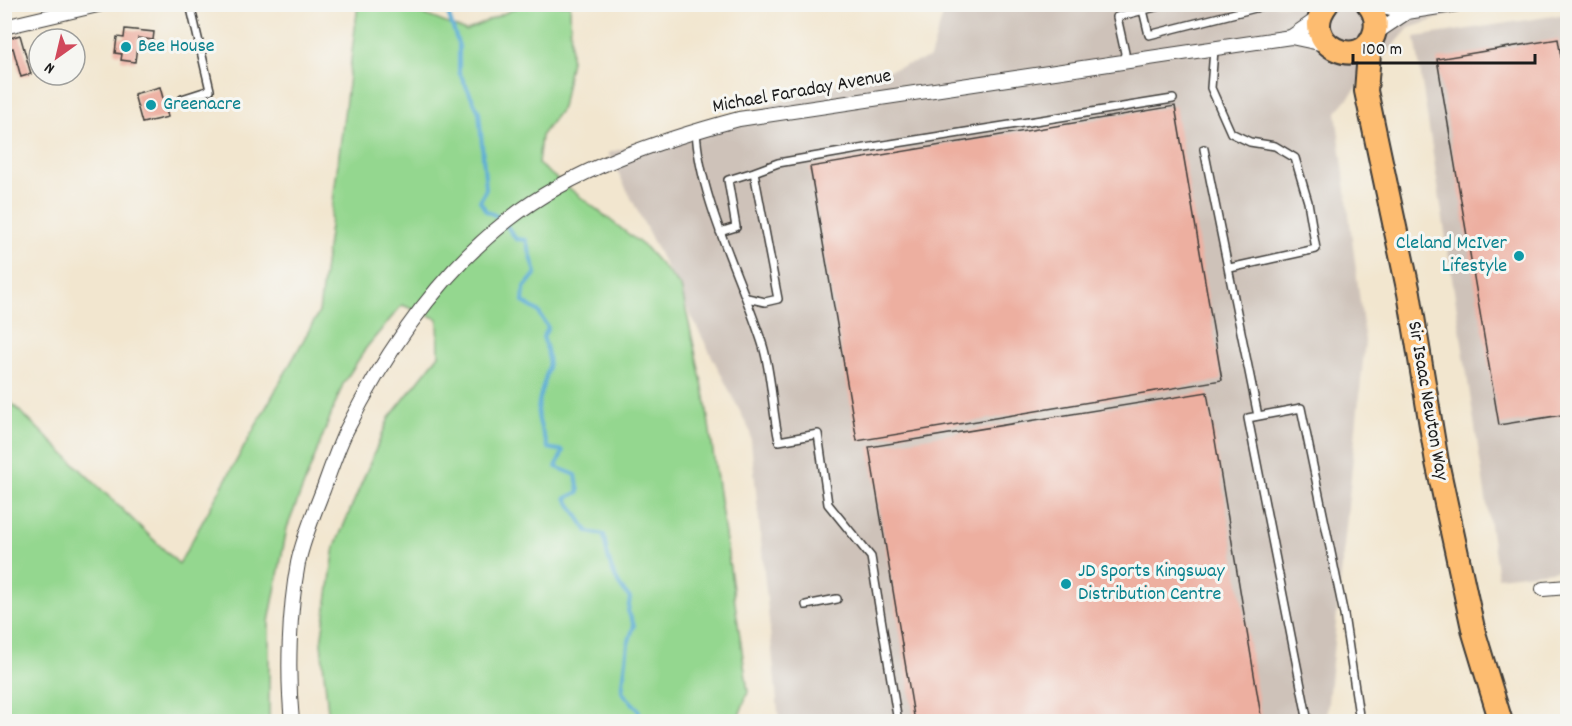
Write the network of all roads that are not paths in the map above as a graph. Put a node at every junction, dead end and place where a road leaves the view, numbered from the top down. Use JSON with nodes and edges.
{"nodes":[{"id":1,"x":102,"y":4,"type":"edge"},
{"id":2,"x":190,"y":4,"type":"edge"},
{"id":3,"x":1167,"y":4,"type":"edge"},
{"id":4,"x":1271,"y":4,"type":"edge"},
{"id":5,"x":1368,"y":4,"type":"edge"},
{"id":6,"x":1375,"y":4,"type":"edge"},
{"id":7,"x":1458,"y":4,"type":"edge"},
{"id":8,"x":1143,"y":10,"type":"junction"},
{"id":9,"x":1323,"y":11,"type":"edge"},
{"id":10,"x":1407,"y":12,"type":"junction"},
{"id":11,"x":4,"y":27,"type":"edge"},
{"id":12,"x":1291,"y":37,"type":"junction"},
{"id":13,"x":1372,"y":38,"type":"junction"},
{"id":14,"x":1334,"y":48,"type":"junction"},
{"id":15,"x":1214,"y":50,"type":"junction"},
{"id":16,"x":1123,"y":64,"type":"junction"},
{"id":17,"x":1366,"y":92,"type":"junction"},
{"id":18,"x":182,"y":99,"type":"dead end"},
{"id":19,"x":1173,"y":99,"type":"dead end"},
{"id":20,"x":696,"y":130,"type":"junction"},
{"id":21,"x":1204,"y":150,"type":"dead end"},
{"id":22,"x":754,"y":172,"type":"junction"},
{"id":23,"x":720,"y":232,"type":"junction"},
{"id":24,"x":1230,"y":268,"type":"junction"},
{"id":25,"x":747,"y":298,"type":"junction"},
{"id":26,"x":1258,"y":416,"type":"junction"},
{"id":27,"x":1568,"y":586,"type":"edge"},
{"id":28,"x":1543,"y":589,"type":"dead end"},
{"id":29,"x":837,"y":599,"type":"dead end"},
{"id":30,"x":806,"y":605,"type":"dead end"},
{"id":31,"x":1502,"y":717,"type":"edge"},
{"id":32,"x":292,"y":722,"type":"edge"},
{"id":33,"x":898,"y":722,"type":"edge"},
{"id":34,"x":1308,"y":722,"type":"edge"},
{"id":35,"x":1360,"y":722,"type":"edge"}],
"edges":[{"from":1,"to":11,"type":"street"},
{"from":2,"to":18,"type":"lane"},
{"from":3,"to":8,"type":"lane"},
{"from":4,"to":8,"type":"lane"},
{"from":5,"to":13,"type":"highway","name":"Sir Isaac Newton Way"},
{"from":6,"to":10,"type":"street"},
{"from":7,"to":10,"type":"street"},
{"from":8,"to":16,"type":"lane"},
{"from":9,"to":12,"type":"street"},
{"from":9,"to":14,"type":"highway","name":"Sir Isaac Newton Way"},
{"from":10,"to":13,"type":"street"},
{"from":12,"to":14,"type":"street"},
{"from":12,"to":15,"type":"street","name":"Michael Faraday Avenue"},
{"from":13,"to":14,"type":"highway"},
{"from":13,"to":17,"type":"highway","name":"Sir Isaac Newton Way"},
{"from":14,"to":17,"type":"highway","name":"Sir Isaac Newton Way"},
{"from":15,"to":16,"type":"street","name":"Michael Faraday Avenue"},
{"from":15,"to":24,"type":"lane"},
{"from":16,"to":20,"type":"street","name":"Michael Faraday Avenue"},
{"from":17,"to":31,"type":"highway","name":"Sir Isaac Newton Way"},
{"from":19,"to":22,"type":"lane"},
{"from":20,"to":23,"type":"lane"},
{"from":20,"to":32,"type":"street","name":"Michael Faraday Avenue"},
{"from":21,"to":24,"type":"lane"},
{"from":22,"to":23,"type":"lane"},
{"from":22,"to":25,"type":"lane"},
{"from":23,"to":25,"type":"lane"},
{"from":24,"to":26,"type":"lane"},
{"from":25,"to":33,"type":"lane"},
{"from":26,"to":34,"type":"lane"},
{"from":26,"to":35,"type":"lane"},
{"from":27,"to":28,"type":"street"},
{"from":29,"to":30,"type":"lane"}]}
